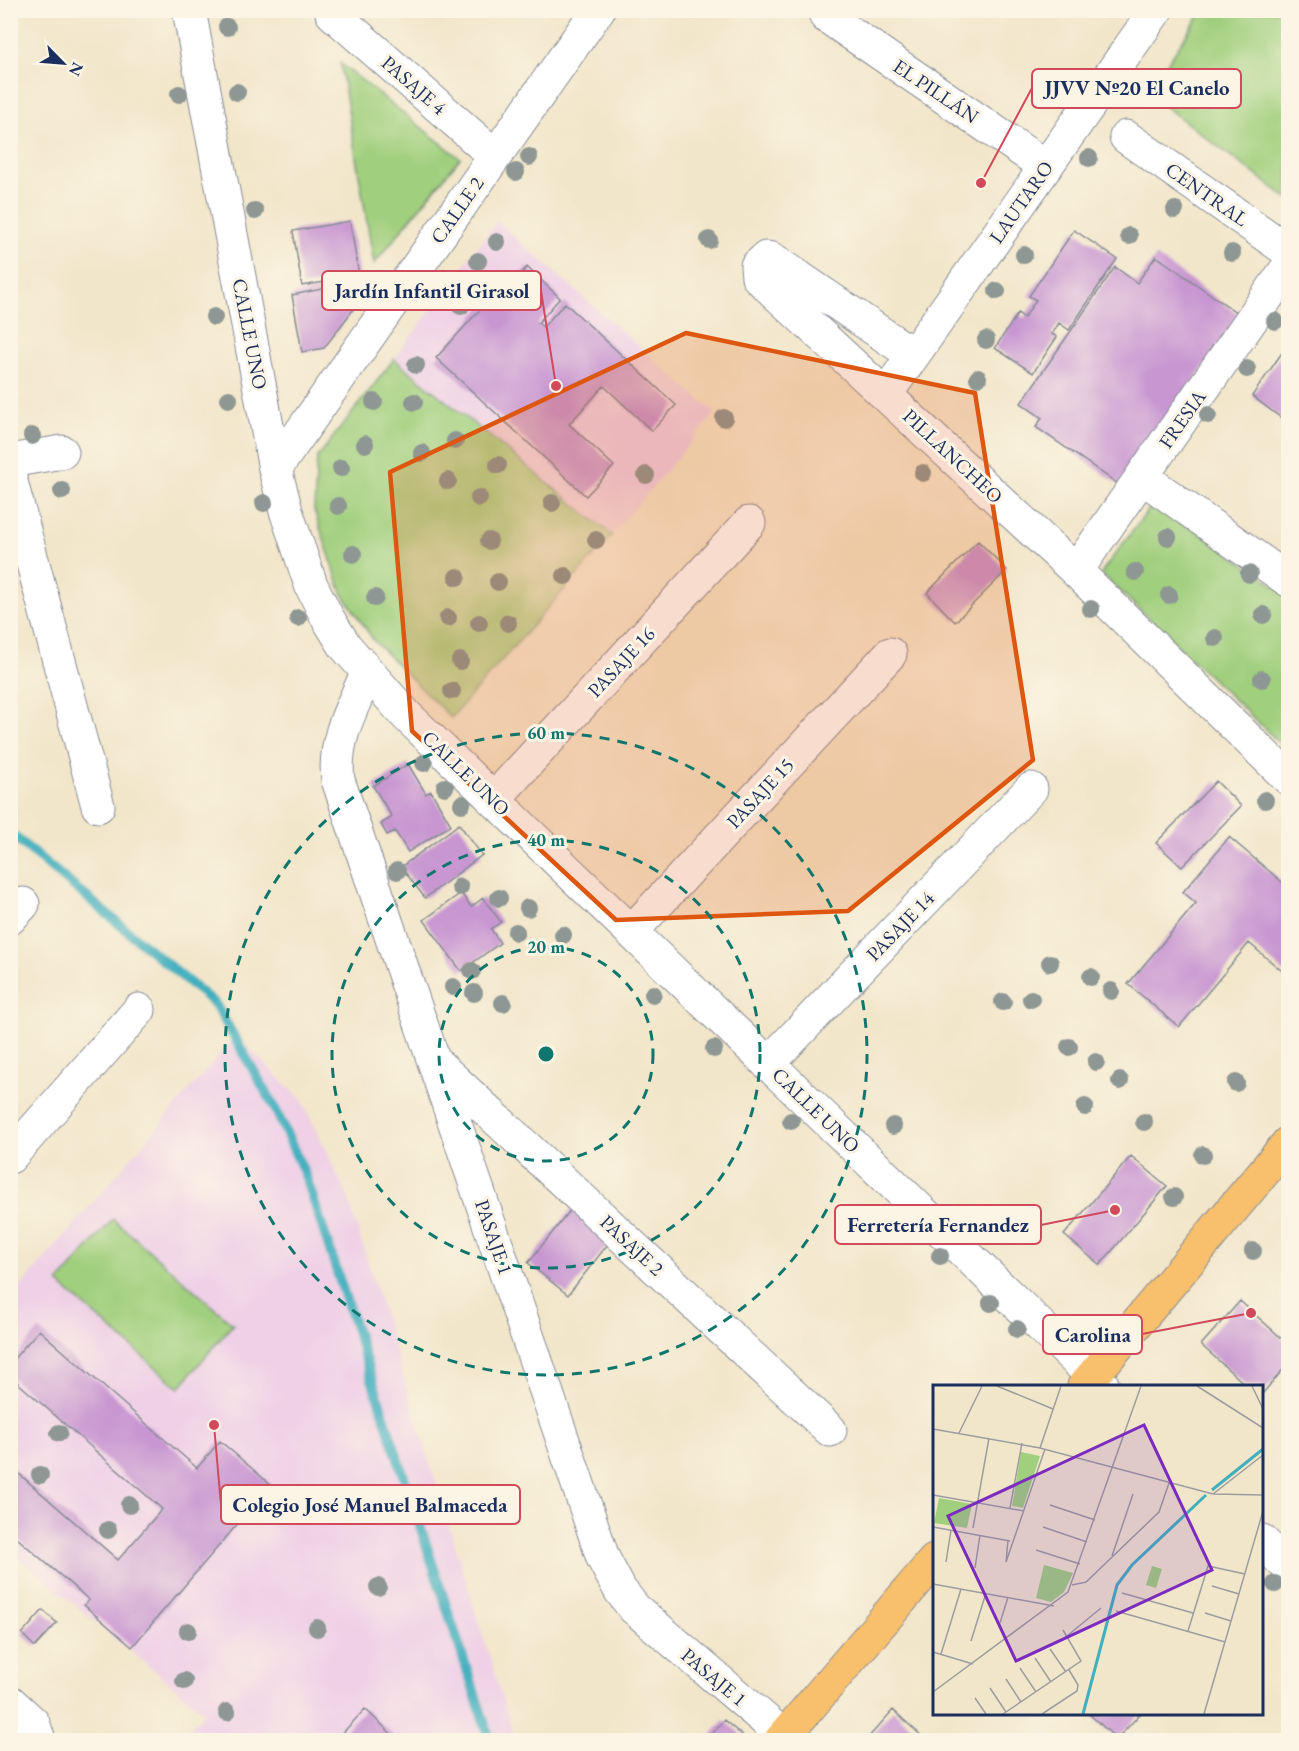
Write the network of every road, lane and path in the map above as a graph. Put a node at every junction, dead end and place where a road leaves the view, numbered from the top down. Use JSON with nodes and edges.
{"nodes":[{"id":1,"x":189,"y":10,"type":"edge"},
{"id":2,"x":598,"y":10,"type":"edge"},
{"id":3,"x":1156,"y":10,"type":"edge"},
{"id":4,"x":333,"y":13,"type":"dead end"},
{"id":5,"x":826,"y":16,"type":"dead end"},
{"id":6,"x":1126,"y":137,"type":"dead end"},
{"id":7,"x":495,"y":156,"type":"junction"},
{"id":8,"x":1046,"y":167,"type":"junction"},
{"id":9,"x":1288,"y":251,"type":"edge"},
{"id":10,"x":1288,"y":267,"type":"edge"},
{"id":11,"x":913,"y":355,"type":"junction"},
{"id":12,"x":886,"y":393,"type":"junction"},
{"id":13,"x":62,"y":452,"type":"dead end"},
{"id":14,"x":10,"y":461,"type":"edge"},
{"id":15,"x":275,"y":469,"type":"junction"},
{"id":16,"x":1142,"y":477,"type":"junction"},
{"id":17,"x":10,"y":478,"type":"edge"},
{"id":18,"x":749,"y":524,"type":"dead end"},
{"id":19,"x":1076,"y":571,"type":"junction"},
{"id":20,"x":1288,"y":580,"type":"edge"},
{"id":21,"x":890,"y":654,"type":"dead end"},
{"id":22,"x":367,"y":674,"type":"junction"},
{"id":23,"x":1288,"y":777,"type":"edge"},
{"id":24,"x":1031,"y":789,"type":"dead end"},
{"id":25,"x":493,"y":800,"type":"junction"},
{"id":26,"x":98,"y":806,"type":"dead end"},
{"id":27,"x":631,"y":932,"type":"junction"},
{"id":28,"x":139,"y":1010,"type":"dead end"},
{"id":29,"x":434,"y":1061,"type":"junction"},
{"id":30,"x":768,"y":1064,"type":"junction"},
{"id":31,"x":1288,"y":1143,"type":"edge"},
{"id":32,"x":10,"y":1157,"type":"edge"},
{"id":33,"x":1093,"y":1383,"type":"edge"},
{"id":34,"x":830,"y":1430,"type":"dead end"},
{"id":35,"x":1263,"y":1542,"type":"edge"},
{"id":36,"x":933,"y":1562,"type":"edge"},
{"id":37,"x":1288,"y":1567,"type":"edge"},
{"id":38,"x":10,"y":1702,"type":"edge"},
{"id":39,"x":783,"y":1738,"type":"edge"},
{"id":40,"x":39,"y":1740,"type":"edge"}],
"edges":[{"from":1,"to":15,"type":"street","name":"CALLE UNO"},
{"from":2,"to":7,"type":"street","name":"CALLE 2"},
{"from":3,"to":8,"type":"street","name":"LAUTARO"},
{"from":4,"to":7,"type":"street","name":"PASAJE 4"},
{"from":5,"to":8,"type":"street","name":"EL PILLÁN"},
{"from":6,"to":9,"type":"street","name":"CENTRAL"},
{"from":7,"to":15,"type":"street","name":"CALLE 2"},
{"from":8,"to":11,"type":"street","name":"LAUTARO"},
{"from":10,"to":16,"type":"street","name":"FRESIA"},
{"from":11,"to":12,"type":"street","name":"LAUTARO"},
{"from":11,"to":12,"type":"street","name":"PILLANCHEO"},
{"from":12,"to":19,"type":"street","name":"PILLANCHEO"},
{"from":13,"to":14,"type":"street"},
{"from":15,"to":22,"type":"street","name":"CALLE UNO"},
{"from":16,"to":19,"type":"street","name":"FRESIA"},
{"from":16,"to":20,"type":"street"},
{"from":17,"to":26,"type":"street"},
{"from":18,"to":25,"type":"street","name":"PASAJE 16"},
{"from":19,"to":23,"type":"street","name":"PILLANCHEO"},
{"from":21,"to":27,"type":"street","name":"PASAJE 15"},
{"from":22,"to":25,"type":"street","name":"CALLE UNO"},
{"from":22,"to":29,"type":"street","name":"PASAJE 1"},
{"from":24,"to":30,"type":"street","name":"PASAJE 14"},
{"from":25,"to":27,"type":"street","name":"CALLE UNO"},
{"from":27,"to":30,"type":"street","name":"CALLE UNO"},
{"from":28,"to":32,"type":"street"},
{"from":29,"to":34,"type":"street","name":"PASAJE 2"},
{"from":29,"to":39,"type":"street","name":"PASAJE 1"},
{"from":30,"to":33,"type":"street","name":"CALLE UNO"},
{"from":31,"to":33,"type":"main road"},
{"from":35,"to":37,"type":"street"},
{"from":36,"to":39,"type":"main road"},
{"from":38,"to":40,"type":"street"}]}
